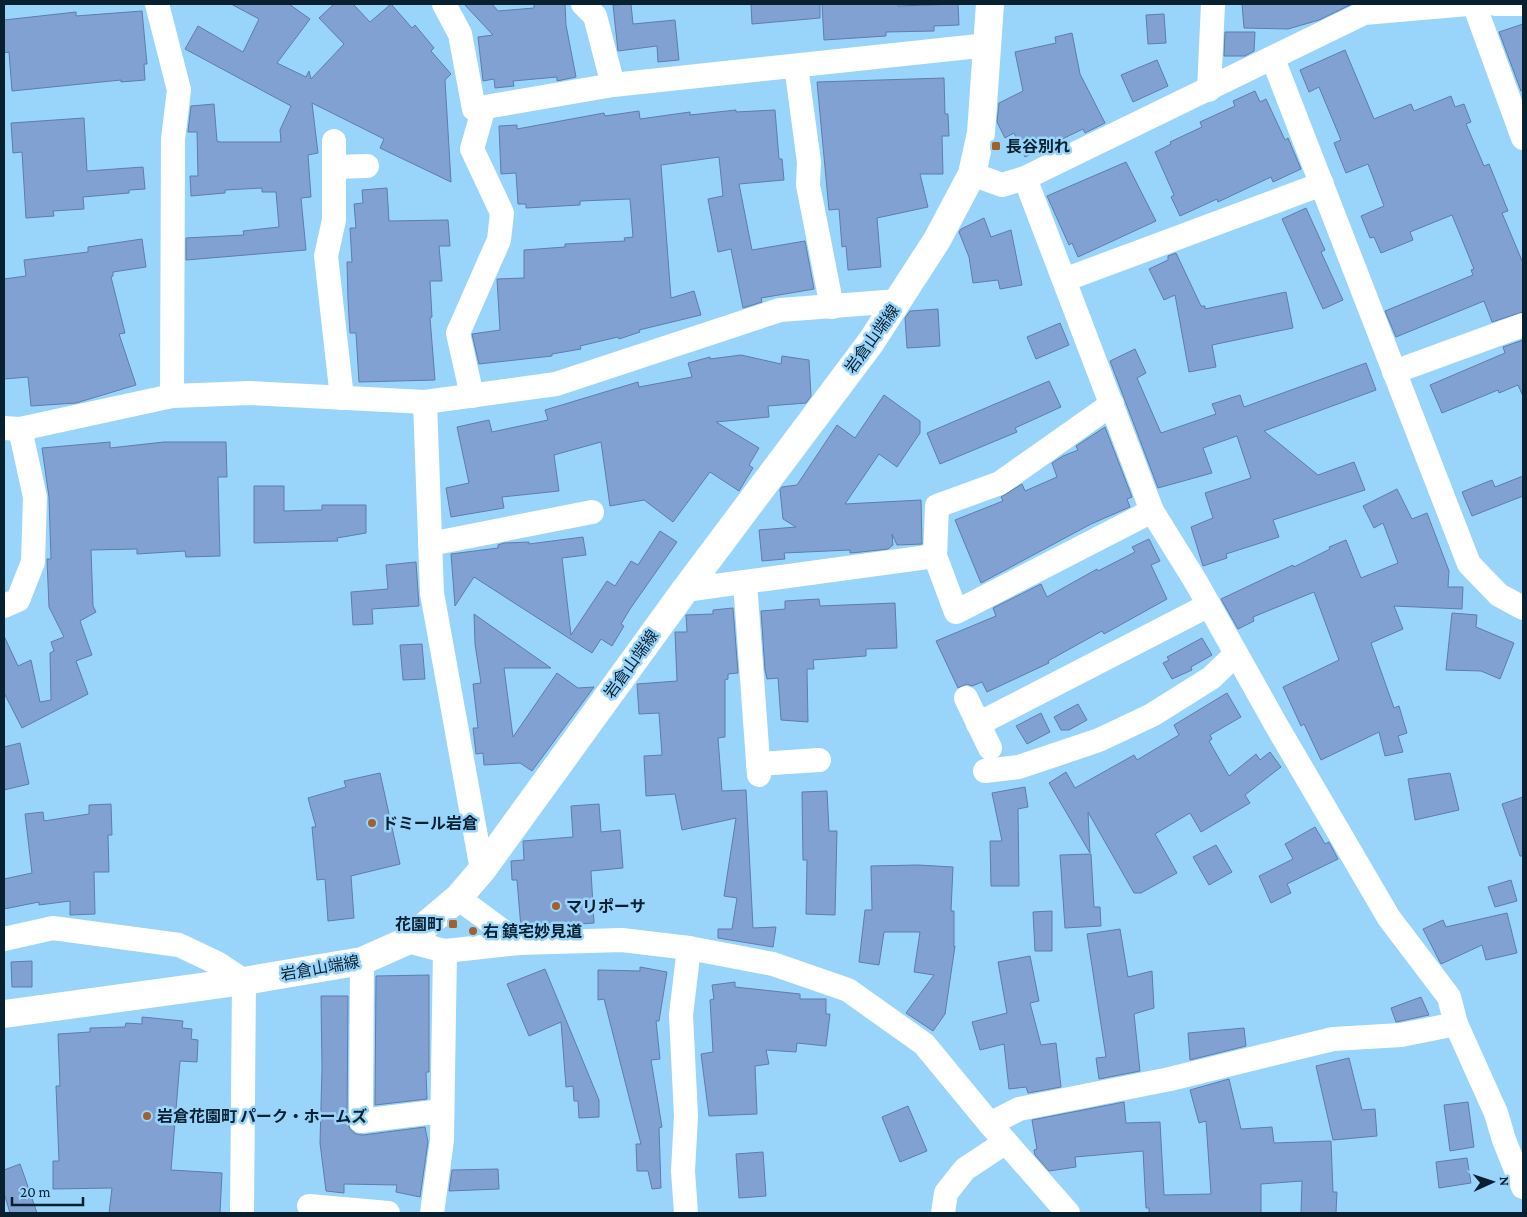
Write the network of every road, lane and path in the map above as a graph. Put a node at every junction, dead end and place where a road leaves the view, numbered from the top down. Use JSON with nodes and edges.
{"nodes":[{"id":1,"x":157,"y":4,"type":"edge"},
{"id":2,"x":444,"y":4,"type":"edge"},
{"id":3,"x":584,"y":4,"type":"edge"},
{"id":4,"x":990,"y":4,"type":"edge"},
{"id":5,"x":1213,"y":4,"type":"edge"},
{"id":6,"x":1468,"y":4,"type":"edge"},
{"id":7,"x":1474,"y":4,"type":"edge"},
{"id":8,"x":1496,"y":4,"type":"edge"},
{"id":9,"x":1523,"y":4,"type":"edge"},
{"id":10,"x":988,"y":45,"type":"junction"},
{"id":11,"x":1274,"y":59,"type":"junction"},
{"id":12,"x":796,"y":66,"type":"junction"},
{"id":13,"x":613,"y":86,"type":"junction"},
{"id":14,"x":1209,"y":90,"type":"junction"},
{"id":15,"x":484,"y":107,"type":"junction"},
{"id":16,"x":1523,"y":138,"type":"edge"},
{"id":17,"x":334,"y":141,"type":"dead end"},
{"id":18,"x":367,"y":166,"type":"dead end"},
{"id":19,"x":336,"y":167,"type":"junction"},
{"id":20,"x":972,"y":174,"type":"junction"},
{"id":21,"x":1025,"y":178,"type":"junction"},
{"id":22,"x":1322,"y":184,"type":"junction"},
{"id":23,"x":1064,"y":280,"type":"junction"},
{"id":24,"x":899,"y":301,"type":"junction"},
{"id":25,"x":832,"y":306,"type":"junction"},
{"id":26,"x":1523,"y":325,"type":"edge"},
{"id":27,"x":1394,"y":372,"type":"junction"},
{"id":28,"x":172,"y":396,"type":"junction"},
{"id":29,"x":472,"y":396,"type":"junction"},
{"id":30,"x":342,"y":398,"type":"junction"},
{"id":31,"x":425,"y":402,"type":"junction"},
{"id":32,"x":1112,"y":404,"type":"junction"},
{"id":33,"x":12,"y":428,"type":"edge"},
{"id":34,"x":1152,"y":511,"type":"junction"},
{"id":35,"x":592,"y":512,"type":"dead end"},
{"id":36,"x":430,"y":544,"type":"junction"},
{"id":37,"x":936,"y":556,"type":"junction"},
{"id":38,"x":745,"y":582,"type":"junction"},
{"id":39,"x":685,"y":590,"type":"junction"},
{"id":40,"x":1209,"y":605,"type":"junction"},
{"id":41,"x":4,"y":606,"type":"edge"},
{"id":42,"x":1523,"y":608,"type":"edge"},
{"id":43,"x":1236,"y":654,"type":"junction"},
{"id":44,"x":966,"y":698,"type":"dead end"},
{"id":45,"x":978,"y":724,"type":"junction"},
{"id":46,"x":990,"y":748,"type":"dead end"},
{"id":47,"x":819,"y":760,"type":"dead end"},
{"id":48,"x":985,"y":771,"type":"dead end"},
{"id":49,"x":482,"y":870,"type":"junction"},
{"id":50,"x":458,"y":898,"type":"junction"},
{"id":51,"x":4,"y":939,"type":"edge"},
{"id":52,"x":407,"y":941,"type":"junction"},
{"id":53,"x":519,"y":943,"type":"junction"},
{"id":54,"x":689,"y":948,"type":"junction"},
{"id":55,"x":445,"y":950,"type":"junction"},
{"id":56,"x":362,"y":961,"type":"junction"},
{"id":57,"x":244,"y":981,"type":"junction"},
{"id":58,"x":4,"y":1014,"type":"edge"},
{"id":59,"x":1456,"y":1024,"type":"junction"},
{"id":60,"x":442,"y":1111,"type":"junction"},
{"id":61,"x":990,"y":1124,"type":"junction"},
{"id":62,"x":1006,"y":1142,"type":"junction"},
{"id":63,"x":1523,"y":1188,"type":"edge"},
{"id":64,"x":309,"y":1206,"type":"dead end"},
{"id":65,"x":242,"y":1213,"type":"edge"},
{"id":66,"x":388,"y":1213,"type":"edge"},
{"id":67,"x":432,"y":1213,"type":"edge"},
{"id":68,"x":686,"y":1213,"type":"edge"},
{"id":69,"x":943,"y":1213,"type":"edge"},
{"id":70,"x":1068,"y":1213,"type":"edge"}],
"edges":[{"from":1,"to":28,"type":"street"},
{"from":2,"to":15,"type":"street"},
{"from":3,"to":13,"type":"street"},
{"from":4,"to":10,"type":"main road","name":"岩倉山端線"},
{"from":5,"to":14,"type":"street"},
{"from":6,"to":11,"type":"street"},
{"from":7,"to":16,"type":"street"},
{"from":8,"to":9,"type":"street"},
{"from":10,"to":12,"type":"street"},
{"from":10,"to":20,"type":"main road","name":"岩倉山端線"},
{"from":11,"to":14,"type":"street"},
{"from":11,"to":22,"type":"street"},
{"from":12,"to":13,"type":"street"},
{"from":12,"to":25,"type":"street"},
{"from":13,"to":15,"type":"street"},
{"from":14,"to":21,"type":"street"},
{"from":15,"to":29,"type":"street"},
{"from":17,"to":19,"type":"street"},
{"from":18,"to":19,"type":"street"},
{"from":19,"to":30,"type":"street"},
{"from":20,"to":21,"type":"street"},
{"from":20,"to":24,"type":"main road","name":"岩倉山端線"},
{"from":21,"to":23,"type":"street"},
{"from":22,"to":23,"type":"street"},
{"from":22,"to":27,"type":"street"},
{"from":23,"to":32,"type":"street"},
{"from":24,"to":25,"type":"street"},
{"from":24,"to":39,"type":"main road","name":"岩倉山端線"},
{"from":25,"to":29,"type":"street"},
{"from":26,"to":27,"type":"street"},
{"from":27,"to":42,"type":"street"},
{"from":28,"to":30,"type":"street"},
{"from":28,"to":33,"type":"street"},
{"from":29,"to":31,"type":"street"},
{"from":30,"to":31,"type":"street"},
{"from":31,"to":36,"type":"street"},
{"from":32,"to":34,"type":"street"},
{"from":32,"to":37,"type":"street"},
{"from":33,"to":41,"type":"street"},
{"from":34,"to":37,"type":"street"},
{"from":34,"to":40,"type":"street"},
{"from":35,"to":36,"type":"street"},
{"from":36,"to":49,"type":"street"},
{"from":37,"to":38,"type":"street"},
{"from":38,"to":39,"type":"street"},
{"from":38,"to":47,"type":"street"},
{"from":39,"to":49,"type":"main road","name":"岩倉山端線"},
{"from":40,"to":43,"type":"street"},
{"from":40,"to":45,"type":"street"},
{"from":43,"to":48,"type":"street"},
{"from":43,"to":59,"type":"street"},
{"from":44,"to":45,"type":"street"},
{"from":45,"to":46,"type":"street"},
{"from":49,"to":50,"type":"main road","name":"岩倉山端線"},
{"from":50,"to":52,"type":"main road","name":"岩倉山端線"},
{"from":50,"to":53,"type":"street"},
{"from":51,"to":57,"type":"street"},
{"from":52,"to":55,"type":"street"},
{"from":52,"to":56,"type":"main road","name":"岩倉山端線"},
{"from":53,"to":54,"type":"street"},
{"from":53,"to":55,"type":"street"},
{"from":54,"to":61,"type":"street"},
{"from":54,"to":68,"type":"street"},
{"from":55,"to":60,"type":"street"},
{"from":56,"to":57,"type":"main road","name":"岩倉山端線"},
{"from":56,"to":60,"type":"street"},
{"from":57,"to":58,"type":"main road","name":"岩倉山端線"},
{"from":57,"to":65,"type":"street"},
{"from":59,"to":61,"type":"street"},
{"from":59,"to":63,"type":"street"},
{"from":60,"to":67,"type":"street"},
{"from":61,"to":62,"type":"street"},
{"from":62,"to":69,"type":"street"},
{"from":62,"to":70,"type":"street"},
{"from":64,"to":66,"type":"street"}]}
